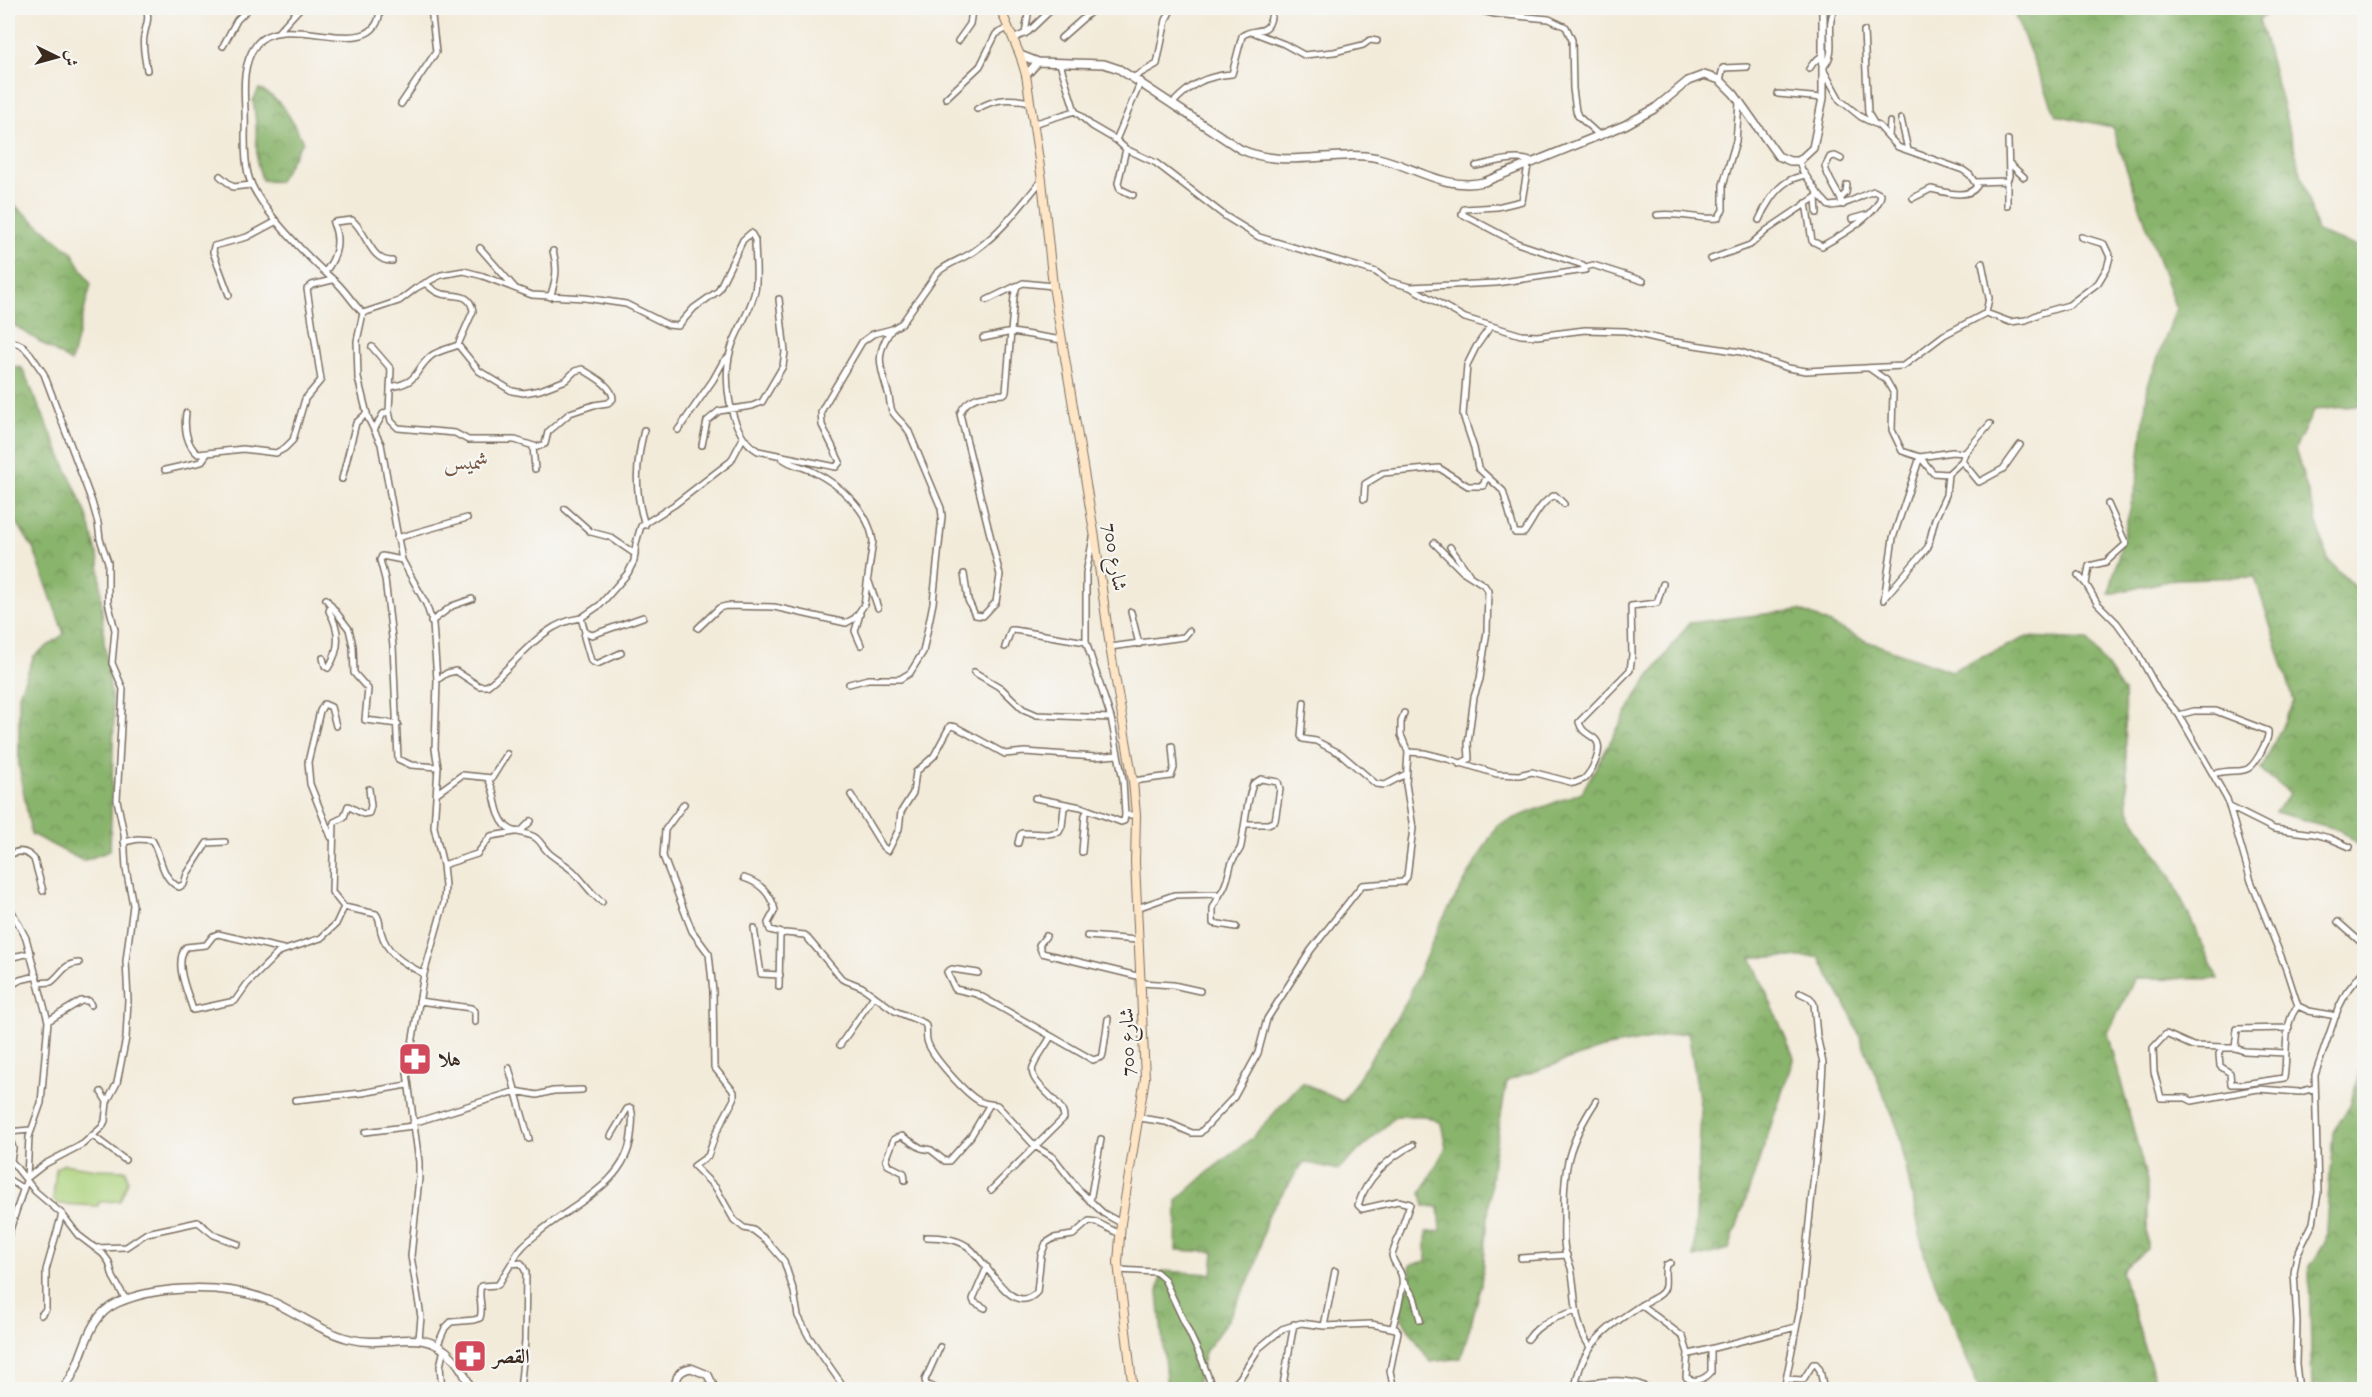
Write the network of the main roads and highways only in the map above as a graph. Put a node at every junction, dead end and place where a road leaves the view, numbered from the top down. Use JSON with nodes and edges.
{"nodes":[{"id":1,"x":1000,"y":8,"type":"edge"},
{"id":2,"x":1133,"y":1389,"type":"edge"}],
"edges":[{"from":1,"to":2,"type":"main road","name":"شارع 700"}]}
